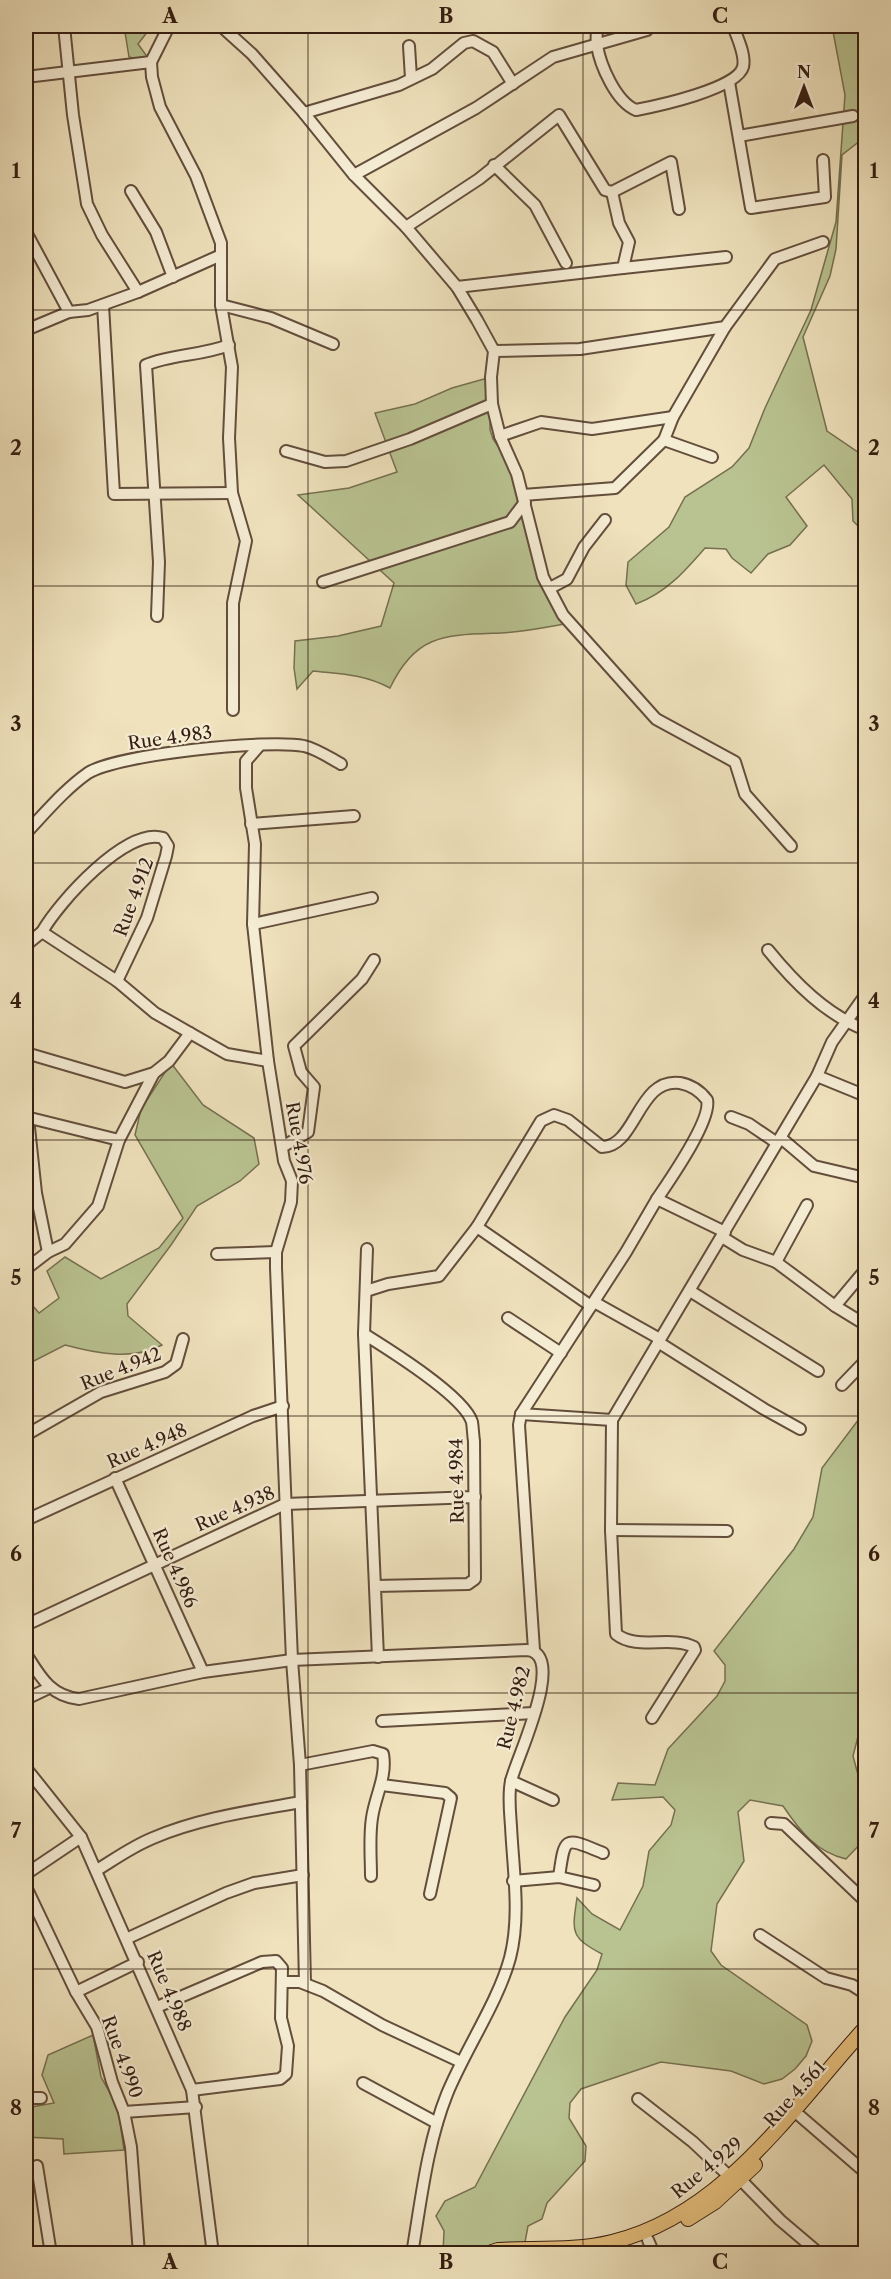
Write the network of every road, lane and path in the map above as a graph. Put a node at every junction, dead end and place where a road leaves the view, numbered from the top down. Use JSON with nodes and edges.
{"nodes":[{"id":1,"x":64,"y":26,"type":"edge"},
{"id":2,"x":169,"y":26,"type":"edge"},
{"id":3,"x":221,"y":26,"type":"edge"},
{"id":4,"x":597,"y":26,"type":"edge"},
{"id":5,"x":733,"y":26,"type":"edge"},
{"id":6,"x":648,"y":30,"type":"dead end"},
{"id":7,"x":597,"y":45,"type":"junction"},
{"id":8,"x":409,"y":46,"type":"dead end"},
{"id":9,"x":151,"y":62,"type":"junction"},
{"id":10,"x":69,"y":71,"type":"junction"},
{"id":11,"x":26,"y":77,"type":"edge"},
{"id":12,"x":411,"y":78,"type":"junction"},
{"id":13,"x":729,"y":82,"type":"junction"},
{"id":14,"x":513,"y":84,"type":"junction"},
{"id":15,"x":304,"y":113,"type":"junction"},
{"id":16,"x":853,"y":116,"type":"dead end"},
{"id":17,"x":739,"y":136,"type":"junction"},
{"id":18,"x":823,"y":160,"type":"dead end"},
{"id":19,"x":494,"y":165,"type":"junction"},
{"id":20,"x":354,"y":175,"type":"junction"},
{"id":21,"x":131,"y":191,"type":"dead end"},
{"id":22,"x":612,"y":192,"type":"junction"},
{"id":23,"x":679,"y":208,"type":"dead end"},
{"id":24,"x":406,"y":226,"type":"junction"},
{"id":25,"x":26,"y":232,"type":"edge"},
{"id":26,"x":823,"y":242,"type":"dead end"},
{"id":27,"x":219,"y":256,"type":"junction"},
{"id":28,"x":726,"y":257,"type":"dead end"},
{"id":29,"x":566,"y":263,"type":"dead end"},
{"id":30,"x":623,"y":268,"type":"junction"},
{"id":31,"x":173,"y":277,"type":"junction"},
{"id":32,"x":458,"y":287,"type":"junction"},
{"id":33,"x":138,"y":292,"type":"junction"},
{"id":34,"x":103,"y":305,"type":"junction"},
{"id":35,"x":221,"y":305,"type":"junction"},
{"id":36,"x":69,"y":312,"type":"junction"},
{"id":37,"x":725,"y":327,"type":"junction"},
{"id":38,"x":26,"y":330,"type":"edge"},
{"id":39,"x":333,"y":344,"type":"dead end"},
{"id":40,"x":229,"y":345,"type":"junction"},
{"id":41,"x":494,"y":351,"type":"junction"},
{"id":42,"x":492,"y":404,"type":"junction"},
{"id":43,"x":673,"y":417,"type":"junction"},
{"id":44,"x":500,"y":436,"type":"junction"},
{"id":45,"x":664,"y":440,"type":"junction"},
{"id":46,"x":286,"y":451,"type":"dead end"},
{"id":47,"x":712,"y":457,"type":"dead end"},
{"id":48,"x":154,"y":493,"type":"junction"},
{"id":49,"x":232,"y":493,"type":"junction"},
{"id":50,"x":524,"y":499,"type":"junction"},
{"id":51,"x":605,"y":520,"type":"dead end"},
{"id":52,"x":322,"y":582,"type":"dead end"},
{"id":53,"x":550,"y":588,"type":"junction"},
{"id":54,"x":157,"y":616,"type":"dead end"},
{"id":55,"x":233,"y":710,"type":"dead end"},
{"id":56,"x":260,"y":745,"type":"junction"},
{"id":57,"x":341,"y":764,"type":"dead end"},
{"id":58,"x":354,"y":816,"type":"dead end"},
{"id":59,"x":251,"y":824,"type":"junction"},
{"id":60,"x":26,"y":833,"type":"edge"},
{"id":61,"x":791,"y":846,"type":"dead end"},
{"id":62,"x":372,"y":898,"type":"dead end"},
{"id":63,"x":253,"y":924,"type":"junction"},
{"id":64,"x":42,"y":932,"type":"junction"},
{"id":65,"x":26,"y":945,"type":"edge"},
{"id":66,"x":768,"y":950,"type":"dead end"},
{"id":67,"x":374,"y":960,"type":"dead end"},
{"id":68,"x":117,"y":981,"type":"junction"},
{"id":69,"x":866,"y":994,"type":"edge"},
{"id":70,"x":844,"y":1022,"type":"junction"},
{"id":71,"x":866,"y":1030,"type":"edge"},
{"id":72,"x":190,"y":1033,"type":"junction"},
{"id":73,"x":26,"y":1053,"type":"edge"},
{"id":74,"x":268,"y":1061,"type":"junction"},
{"id":75,"x":154,"y":1073,"type":"junction"},
{"id":76,"x":817,"y":1076,"type":"junction"},
{"id":77,"x":866,"y":1096,"type":"edge"},
{"id":78,"x":731,"y":1116,"type":"dead end"},
{"id":79,"x":27,"y":1118,"type":"edge"},
{"id":80,"x":119,"y":1140,"type":"junction"},
{"id":81,"x":779,"y":1141,"type":"junction"},
{"id":82,"x":282,"y":1147,"type":"junction"},
{"id":83,"x":866,"y":1182,"type":"edge"},
{"id":84,"x":31,"y":1194,"type":"edge"},
{"id":85,"x":657,"y":1199,"type":"junction"},
{"id":86,"x":807,"y":1205,"type":"dead end"},
{"id":87,"x":477,"y":1227,"type":"junction"},
{"id":88,"x":724,"y":1234,"type":"junction"},
{"id":89,"x":367,"y":1249,"type":"dead end"},
{"id":90,"x":48,"y":1252,"type":"junction"},
{"id":91,"x":276,"y":1252,"type":"junction"},
{"id":92,"x":217,"y":1254,"type":"dead end"},
{"id":93,"x":776,"y":1262,"type":"junction"},
{"id":94,"x":26,"y":1269,"type":"edge"},
{"id":95,"x":866,"y":1269,"type":"edge"},
{"id":96,"x":366,"y":1291,"type":"junction"},
{"id":97,"x":690,"y":1291,"type":"junction"},
{"id":98,"x":592,"y":1304,"type":"junction"},
{"id":99,"x":834,"y":1306,"type":"junction"},
{"id":100,"x":508,"y":1318,"type":"dead end"},
{"id":101,"x":866,"y":1325,"type":"edge"},
{"id":102,"x":364,"y":1334,"type":"junction"},
{"id":103,"x":183,"y":1339,"type":"dead end"},
{"id":104,"x":659,"y":1340,"type":"junction"},
{"id":105,"x":561,"y":1353,"type":"junction"},
{"id":106,"x":866,"y":1360,"type":"edge"},
{"id":107,"x":818,"y":1371,"type":"dead end"},
{"id":108,"x":842,"y":1385,"type":"dead end"},
{"id":109,"x":283,"y":1406,"type":"junction"},
{"id":110,"x":521,"y":1414,"type":"junction"},
{"id":111,"x":612,"y":1420,"type":"junction"},
{"id":112,"x":800,"y":1429,"type":"dead end"},
{"id":113,"x":26,"y":1435,"type":"edge"},
{"id":114,"x":115,"y":1478,"type":"junction"},
{"id":115,"x":475,"y":1497,"type":"junction"},
{"id":116,"x":372,"y":1499,"type":"junction"},
{"id":117,"x":285,"y":1504,"type":"junction"},
{"id":118,"x":26,"y":1520,"type":"edge"},
{"id":119,"x":611,"y":1530,"type":"junction"},
{"id":120,"x":728,"y":1531,"type":"dead end"},
{"id":121,"x":155,"y":1563,"type":"junction"},
{"id":122,"x":376,"y":1586,"type":"junction"},
{"id":123,"x":26,"y":1625,"type":"edge"},
{"id":124,"x":534,"y":1650,"type":"junction"},
{"id":125,"x":26,"y":1654,"type":"edge"},
{"id":126,"x":378,"y":1657,"type":"junction"},
{"id":127,"x":292,"y":1660,"type":"junction"},
{"id":128,"x":203,"y":1672,"type":"junction"},
{"id":129,"x":50,"y":1688,"type":"junction"},
{"id":130,"x":26,"y":1699,"type":"edge"},
{"id":131,"x":534,"y":1713,"type":"junction"},
{"id":132,"x":652,"y":1718,"type":"dead end"},
{"id":133,"x":382,"y":1721,"type":"dead end"},
{"id":134,"x":300,"y":1766,"type":"junction"},
{"id":135,"x":26,"y":1768,"type":"edge"},
{"id":136,"x":511,"y":1781,"type":"junction"},
{"id":137,"x":382,"y":1785,"type":"junction"},
{"id":138,"x":553,"y":1800,"type":"dead end"},
{"id":139,"x":301,"y":1802,"type":"junction"},
{"id":140,"x":771,"y":1822,"type":"dead end"},
{"id":141,"x":81,"y":1838,"type":"junction"},
{"id":142,"x":603,"y":1853,"type":"dead end"},
{"id":143,"x":97,"y":1870,"type":"junction"},
{"id":144,"x":26,"y":1874,"type":"edge"},
{"id":145,"x":303,"y":1875,"type":"junction"},
{"id":146,"x":370,"y":1876,"type":"dead end"},
{"id":147,"x":559,"y":1877,"type":"junction"},
{"id":148,"x":513,"y":1881,"type":"junction"},
{"id":149,"x":594,"y":1885,"type":"dead end"},
{"id":150,"x":26,"y":1887,"type":"edge"},
{"id":151,"x":430,"y":1894,"type":"dead end"},
{"id":152,"x":866,"y":1902,"type":"edge"},
{"id":153,"x":760,"y":1935,"type":"dead end"},
{"id":154,"x":128,"y":1938,"type":"junction"},
{"id":155,"x":138,"y":1962,"type":"junction"},
{"id":156,"x":284,"y":1982,"type":"junction"},
{"id":157,"x":305,"y":1983,"type":"junction"},
{"id":158,"x":76,"y":1992,"type":"junction"},
{"id":159,"x":866,"y":1994,"type":"edge"},
{"id":160,"x":157,"y":2007,"type":"junction"},
{"id":161,"x":866,"y":2028,"type":"edge"},
{"id":162,"x":866,"y":2040,"type":"edge"},
{"id":163,"x":461,"y":2062,"type":"junction"},
{"id":164,"x":363,"y":2083,"type":"dead end"},
{"id":165,"x":192,"y":2090,"type":"junction"},
{"id":166,"x":26,"y":2098,"type":"edge"},
{"id":167,"x":41,"y":2098,"type":"dead end"},
{"id":168,"x":638,"y":2099,"type":"dead end"},
{"id":169,"x":196,"y":2107,"type":"junction"},
{"id":170,"x":124,"y":2112,"type":"junction"},
{"id":171,"x":800,"y":2116,"type":"junction"},
{"id":172,"x":437,"y":2123,"type":"junction"},
{"id":173,"x":37,"y":2166,"type":"dead end"},
{"id":174,"x":866,"y":2173,"type":"edge"},
{"id":175,"x":735,"y":2178,"type":"junction"},
{"id":176,"x":648,"y":2240,"type":"junction"},
{"id":177,"x":51,"y":2253,"type":"edge"},
{"id":178,"x":140,"y":2253,"type":"edge"},
{"id":179,"x":213,"y":2253,"type":"edge"},
{"id":180,"x":412,"y":2253,"type":"edge"},
{"id":181,"x":486,"y":2253,"type":"edge"},
{"id":182,"x":594,"y":2253,"type":"edge"},
{"id":183,"x":654,"y":2253,"type":"edge"},
{"id":184,"x":820,"y":2253,"type":"edge"}],
"edges":[{"from":1,"to":10,"type":"street"},
{"from":2,"to":9,"type":"street"},
{"from":3,"to":15,"type":"street"},
{"from":4,"to":7,"type":"street"},
{"from":5,"to":13,"type":"street"},
{"from":6,"to":7,"type":"street"},
{"from":7,"to":13,"type":"street"},
{"from":7,"to":14,"type":"street"},
{"from":8,"to":12,"type":"street"},
{"from":9,"to":10,"type":"street"},
{"from":9,"to":27,"type":"street"},
{"from":10,"to":11,"type":"street"},
{"from":10,"to":33,"type":"street"},
{"from":12,"to":14,"type":"street"},
{"from":12,"to":15,"type":"street"},
{"from":13,"to":17,"type":"street"},
{"from":14,"to":20,"type":"street"},
{"from":15,"to":20,"type":"street"},
{"from":16,"to":17,"type":"street"},
{"from":17,"to":18,"type":"street"},
{"from":19,"to":22,"type":"street"},
{"from":19,"to":24,"type":"street"},
{"from":19,"to":29,"type":"street"},
{"from":20,"to":24,"type":"street"},
{"from":21,"to":31,"type":"street"},
{"from":22,"to":23,"type":"street"},
{"from":22,"to":30,"type":"street"},
{"from":24,"to":32,"type":"street"},
{"from":25,"to":36,"type":"street"},
{"from":26,"to":37,"type":"street"},
{"from":27,"to":31,"type":"street"},
{"from":27,"to":35,"type":"street"},
{"from":28,"to":30,"type":"street"},
{"from":30,"to":32,"type":"street"},
{"from":31,"to":33,"type":"street"},
{"from":32,"to":41,"type":"street"},
{"from":33,"to":34,"type":"street"},
{"from":34,"to":36,"type":"street"},
{"from":34,"to":48,"type":"street"},
{"from":35,"to":39,"type":"street"},
{"from":35,"to":40,"type":"street"},
{"from":36,"to":38,"type":"street"},
{"from":37,"to":41,"type":"street"},
{"from":37,"to":43,"type":"street"},
{"from":40,"to":48,"type":"street"},
{"from":40,"to":49,"type":"street"},
{"from":41,"to":42,"type":"street"},
{"from":42,"to":44,"type":"street"},
{"from":42,"to":46,"type":"street"},
{"from":43,"to":44,"type":"street"},
{"from":43,"to":45,"type":"street"},
{"from":44,"to":50,"type":"street"},
{"from":45,"to":47,"type":"street"},
{"from":45,"to":50,"type":"street"},
{"from":48,"to":49,"type":"street"},
{"from":48,"to":54,"type":"street"},
{"from":49,"to":55,"type":"street"},
{"from":50,"to":52,"type":"street"},
{"from":50,"to":53,"type":"street"},
{"from":51,"to":53,"type":"street"},
{"from":53,"to":61,"type":"street"},
{"from":56,"to":57,"type":"street","name":"Rue 4.983"},
{"from":56,"to":59,"type":"street","name":"Rue 4.976"},
{"from":56,"to":60,"type":"street","name":"Rue 4.983"},
{"from":58,"to":59,"type":"street"},
{"from":59,"to":63,"type":"street","name":"Rue 4.976"},
{"from":62,"to":63,"type":"street"},
{"from":63,"to":74,"type":"street","name":"Rue 4.976"},
{"from":64,"to":65,"type":"street","name":"Rue 4.912"},
{"from":64,"to":68,"type":"street"},
{"from":64,"to":68,"type":"street","name":"Rue 4.912"},
{"from":66,"to":70,"type":"street"},
{"from":67,"to":82,"type":"street"},
{"from":68,"to":72,"type":"street"},
{"from":69,"to":70,"type":"street"},
{"from":70,"to":71,"type":"street"},
{"from":70,"to":76,"type":"street"},
{"from":72,"to":74,"type":"street"},
{"from":72,"to":75,"type":"street"},
{"from":73,"to":75,"type":"street"},
{"from":74,"to":82,"type":"street","name":"Rue 4.976"},
{"from":75,"to":80,"type":"street"},
{"from":76,"to":77,"type":"street"},
{"from":76,"to":81,"type":"street"},
{"from":78,"to":81,"type":"street"},
{"from":79,"to":80,"type":"street"},
{"from":79,"to":84,"type":"street"},
{"from":80,"to":90,"type":"street"},
{"from":81,"to":83,"type":"street"},
{"from":81,"to":88,"type":"street"},
{"from":82,"to":91,"type":"street","name":"Rue 4.976"},
{"from":84,"to":90,"type":"street"},
{"from":85,"to":87,"type":"street"},
{"from":85,"to":88,"type":"street"},
{"from":85,"to":98,"type":"street"},
{"from":86,"to":93,"type":"street"},
{"from":87,"to":96,"type":"street"},
{"from":87,"to":98,"type":"street"},
{"from":88,"to":93,"type":"street"},
{"from":88,"to":97,"type":"street"},
{"from":89,"to":96,"type":"street"},
{"from":90,"to":94,"type":"street"},
{"from":91,"to":92,"type":"street"},
{"from":91,"to":109,"type":"street","name":"Rue 4.976"},
{"from":93,"to":99,"type":"street"},
{"from":95,"to":99,"type":"street"},
{"from":96,"to":102,"type":"street"},
{"from":97,"to":104,"type":"street"},
{"from":97,"to":107,"type":"street"},
{"from":98,"to":104,"type":"street"},
{"from":98,"to":105,"type":"street"},
{"from":99,"to":101,"type":"street"},
{"from":100,"to":105,"type":"street"},
{"from":102,"to":115,"type":"street","name":"Rue 4.984"},
{"from":102,"to":116,"type":"street"},
{"from":103,"to":113,"type":"street","name":"Rue 4.942"},
{"from":104,"to":111,"type":"street"},
{"from":104,"to":112,"type":"street"},
{"from":105,"to":110,"type":"street"},
{"from":106,"to":108,"type":"street"},
{"from":109,"to":114,"type":"street","name":"Rue 4.948"},
{"from":109,"to":117,"type":"street","name":"Rue 4.976"},
{"from":110,"to":111,"type":"street"},
{"from":110,"to":124,"type":"street"},
{"from":111,"to":119,"type":"street"},
{"from":114,"to":118,"type":"street","name":"Rue 4.948"},
{"from":114,"to":121,"type":"street","name":"Rue 4.986"},
{"from":115,"to":116,"type":"street","name":"Rue 4.938"},
{"from":115,"to":122,"type":"street","name":"Rue 4.984"},
{"from":116,"to":117,"type":"street","name":"Rue 4.938"},
{"from":116,"to":122,"type":"street"},
{"from":117,"to":121,"type":"street","name":"Rue 4.938"},
{"from":117,"to":127,"type":"street","name":"Rue 4.976"},
{"from":119,"to":120,"type":"street"},
{"from":119,"to":132,"type":"street"},
{"from":121,"to":123,"type":"street","name":"Rue 4.938"},
{"from":121,"to":128,"type":"street","name":"Rue 4.986"},
{"from":122,"to":126,"type":"street"},
{"from":124,"to":126,"type":"street","name":"Rue 4.982"},
{"from":124,"to":131,"type":"street","name":"Rue 4.982"},
{"from":125,"to":129,"type":"street"},
{"from":126,"to":127,"type":"street","name":"Rue 4.982"},
{"from":127,"to":128,"type":"street","name":"Rue 4.982"},
{"from":127,"to":134,"type":"street","name":"Rue 4.976"},
{"from":128,"to":129,"type":"street","name":"Rue 4.982"},
{"from":129,"to":130,"type":"street"},
{"from":131,"to":133,"type":"street"},
{"from":131,"to":136,"type":"street","name":"Rue 4.982"},
{"from":134,"to":137,"type":"street"},
{"from":134,"to":139,"type":"street","name":"Rue 4.976"},
{"from":135,"to":141,"type":"street","name":"Rue 4.988"},
{"from":136,"to":138,"type":"street"},
{"from":136,"to":148,"type":"street","name":"Rue 4.982"},
{"from":137,"to":146,"type":"street"},
{"from":137,"to":151,"type":"street"},
{"from":139,"to":143,"type":"street"},
{"from":139,"to":145,"type":"street","name":"Rue 4.976"},
{"from":140,"to":152,"type":"street"},
{"from":141,"to":143,"type":"street","name":"Rue 4.988"},
{"from":141,"to":144,"type":"street"},
{"from":142,"to":147,"type":"street"},
{"from":143,"to":154,"type":"street","name":"Rue 4.988"},
{"from":145,"to":154,"type":"street"},
{"from":145,"to":157,"type":"street","name":"Rue 4.976"},
{"from":147,"to":148,"type":"street"},
{"from":147,"to":149,"type":"street"},
{"from":148,"to":163,"type":"street","name":"Rue 4.982"},
{"from":150,"to":158,"type":"street","name":"Rue 4.990"},
{"from":153,"to":159,"type":"street"},
{"from":154,"to":155,"type":"street","name":"Rue 4.988"},
{"from":155,"to":158,"type":"street"},
{"from":155,"to":160,"type":"street","name":"Rue 4.988"},
{"from":156,"to":157,"type":"street"},
{"from":156,"to":160,"type":"street"},
{"from":156,"to":165,"type":"street"},
{"from":157,"to":163,"type":"street"},
{"from":158,"to":170,"type":"street","name":"Rue 4.990"},
{"from":160,"to":165,"type":"street","name":"Rue 4.988"},
{"from":161,"to":175,"type":"main road","name":"Rue 4.929"},
{"from":162,"to":171,"type":"main road","name":"Rue 4.561"},
{"from":163,"to":172,"type":"street","name":"Rue 4.982"},
{"from":164,"to":172,"type":"street"},
{"from":165,"to":169,"type":"street","name":"Rue 4.988"},
{"from":166,"to":167,"type":"street"},
{"from":168,"to":175,"type":"street"},
{"from":169,"to":170,"type":"street"},
{"from":169,"to":179,"type":"street","name":"Rue 4.988"},
{"from":170,"to":178,"type":"street","name":"Rue 4.990"},
{"from":171,"to":174,"type":"street"},
{"from":171,"to":175,"type":"main road","name":"Rue 4.561"},
{"from":172,"to":180,"type":"street","name":"Rue 4.982"},
{"from":173,"to":177,"type":"street"},
{"from":175,"to":176,"type":"main road","name":"Rue 4.561"},
{"from":175,"to":181,"type":"main road","name":"Rue 4.929"},
{"from":175,"to":184,"type":"street"},
{"from":176,"to":182,"type":"main road","name":"Rue 4.561"},
{"from":176,"to":183,"type":"street"}]}
